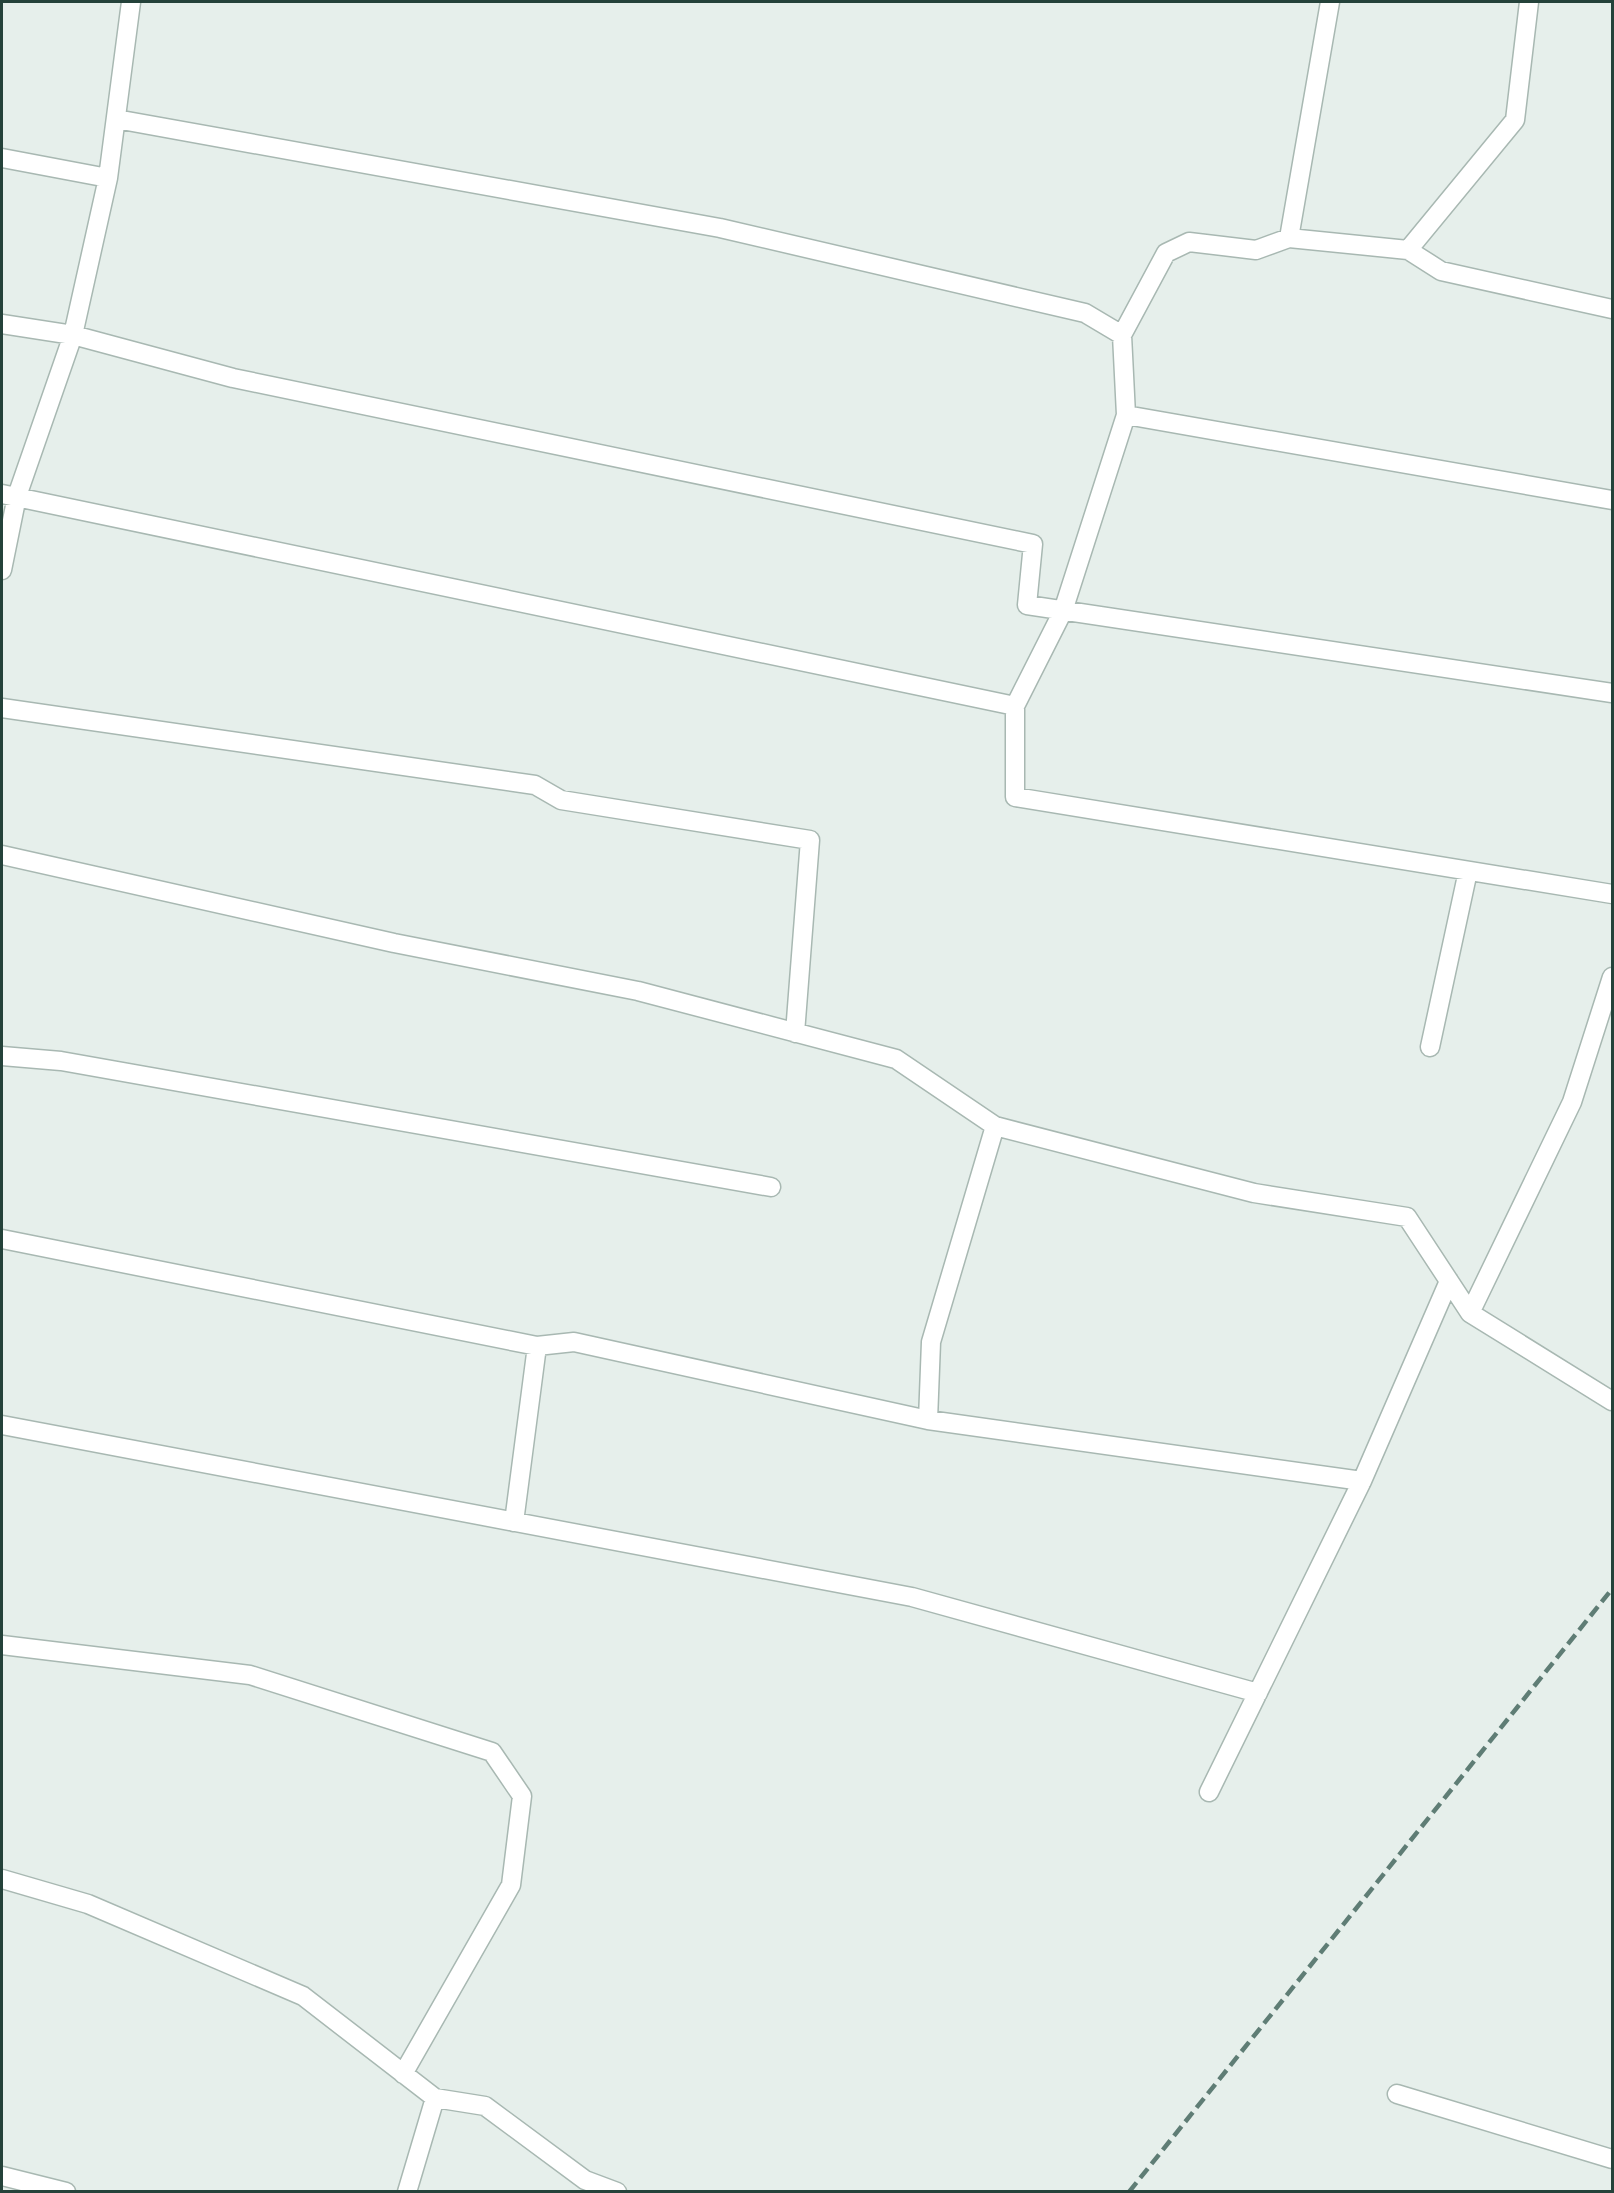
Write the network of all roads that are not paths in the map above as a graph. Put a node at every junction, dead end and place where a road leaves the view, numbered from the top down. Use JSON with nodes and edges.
{"nodes":[{"id":1,"x":131,"y":2,"type":"edge"},
{"id":2,"x":1330,"y":2,"type":"edge"},
{"id":3,"x":1529,"y":2,"type":"edge"},
{"id":4,"x":116,"y":119,"type":"junction"},
{"id":5,"x":2,"y":158,"type":"edge"},
{"id":6,"x":108,"y":178,"type":"junction"},
{"id":7,"x":1289,"y":238,"type":"junction"},
{"id":8,"x":1408,"y":250,"type":"junction"},
{"id":9,"x":1612,"y":309,"type":"edge"},
{"id":10,"x":2,"y":324,"type":"edge"},
{"id":11,"x":73,"y":335,"type":"junction"},
{"id":12,"x":1122,"y":335,"type":"junction"},
{"id":13,"x":1126,"y":415,"type":"junction"},
{"id":14,"x":9,"y":495,"type":"edge"},
{"id":15,"x":1612,"y":500,"type":"edge"},
{"id":16,"x":2,"y":570,"type":"edge"},
{"id":17,"x":1063,"y":611,"type":"junction"},
{"id":18,"x":1612,"y":693,"type":"edge"},
{"id":19,"x":1015,"y":706,"type":"junction"},
{"id":20,"x":2,"y":708,"type":"edge"},
{"id":21,"x":2,"y":855,"type":"edge"},
{"id":22,"x":1468,"y":871,"type":"junction"},
{"id":23,"x":1612,"y":894,"type":"edge"},
{"id":24,"x":1612,"y":977,"type":"edge"},
{"id":25,"x":795,"y":1033,"type":"junction"},
{"id":26,"x":1430,"y":1047,"type":"dead end"},
{"id":27,"x":2,"y":1056,"type":"edge"},
{"id":28,"x":995,"y":1126,"type":"junction"},
{"id":29,"x":771,"y":1187,"type":"dead end"},
{"id":30,"x":2,"y":1239,"type":"edge"},
{"id":31,"x":1449,"y":1281,"type":"junction"},
{"id":32,"x":1470,"y":1313,"type":"junction"},
{"id":33,"x":537,"y":1346,"type":"junction"},
{"id":34,"x":1612,"y":1401,"type":"edge"},
{"id":35,"x":928,"y":1420,"type":"junction"},
{"id":36,"x":2,"y":1425,"type":"edge"},
{"id":37,"x":1362,"y":1480,"type":"junction"},
{"id":38,"x":514,"y":1521,"type":"junction"},
{"id":39,"x":2,"y":1645,"type":"edge"},
{"id":40,"x":1258,"y":1693,"type":"junction"},
{"id":41,"x":1209,"y":1792,"type":"dead end"},
{"id":42,"x":2,"y":1879,"type":"edge"},
{"id":43,"x":403,"y":2073,"type":"junction"},
{"id":44,"x":1397,"y":2094,"type":"dead end"},
{"id":45,"x":435,"y":2098,"type":"junction"},
{"id":46,"x":1612,"y":2159,"type":"edge"},
{"id":47,"x":2,"y":2176,"type":"edge"},
{"id":48,"x":66,"y":2192,"type":"edge"},
{"id":49,"x":407,"y":2192,"type":"edge"},
{"id":50,"x":617,"y":2192,"type":"edge"}],
"edges":[{"from":1,"to":4,"type":"street"},
{"from":2,"to":7,"type":"street"},
{"from":3,"to":8,"type":"street"},
{"from":4,"to":6,"type":"street"},
{"from":4,"to":12,"type":"street"},
{"from":5,"to":6,"type":"street"},
{"from":6,"to":11,"type":"street"},
{"from":7,"to":8,"type":"street"},
{"from":7,"to":12,"type":"street"},
{"from":8,"to":9,"type":"street"},
{"from":10,"to":11,"type":"street"},
{"from":11,"to":14,"type":"street"},
{"from":11,"to":17,"type":"street"},
{"from":12,"to":13,"type":"street"},
{"from":13,"to":15,"type":"street"},
{"from":13,"to":17,"type":"street"},
{"from":14,"to":16,"type":"street"},
{"from":14,"to":19,"type":"street"},
{"from":17,"to":18,"type":"street"},
{"from":17,"to":19,"type":"street"},
{"from":19,"to":22,"type":"street"},
{"from":20,"to":25,"type":"street"},
{"from":21,"to":25,"type":"street"},
{"from":22,"to":23,"type":"street"},
{"from":22,"to":26,"type":"street"},
{"from":24,"to":32,"type":"street"},
{"from":25,"to":28,"type":"street"},
{"from":27,"to":29,"type":"street"},
{"from":28,"to":31,"type":"street"},
{"from":28,"to":35,"type":"street"},
{"from":30,"to":33,"type":"street"},
{"from":31,"to":32,"type":"street"},
{"from":31,"to":37,"type":"street"},
{"from":32,"to":34,"type":"street"},
{"from":33,"to":35,"type":"street"},
{"from":33,"to":38,"type":"street"},
{"from":35,"to":37,"type":"street"},
{"from":36,"to":38,"type":"street"},
{"from":37,"to":40,"type":"street"},
{"from":38,"to":40,"type":"street"},
{"from":39,"to":43,"type":"street"},
{"from":40,"to":41,"type":"street"},
{"from":42,"to":43,"type":"street"},
{"from":43,"to":45,"type":"street"},
{"from":44,"to":46,"type":"street"},
{"from":45,"to":49,"type":"street"},
{"from":45,"to":50,"type":"street"},
{"from":47,"to":48,"type":"street"}]}
